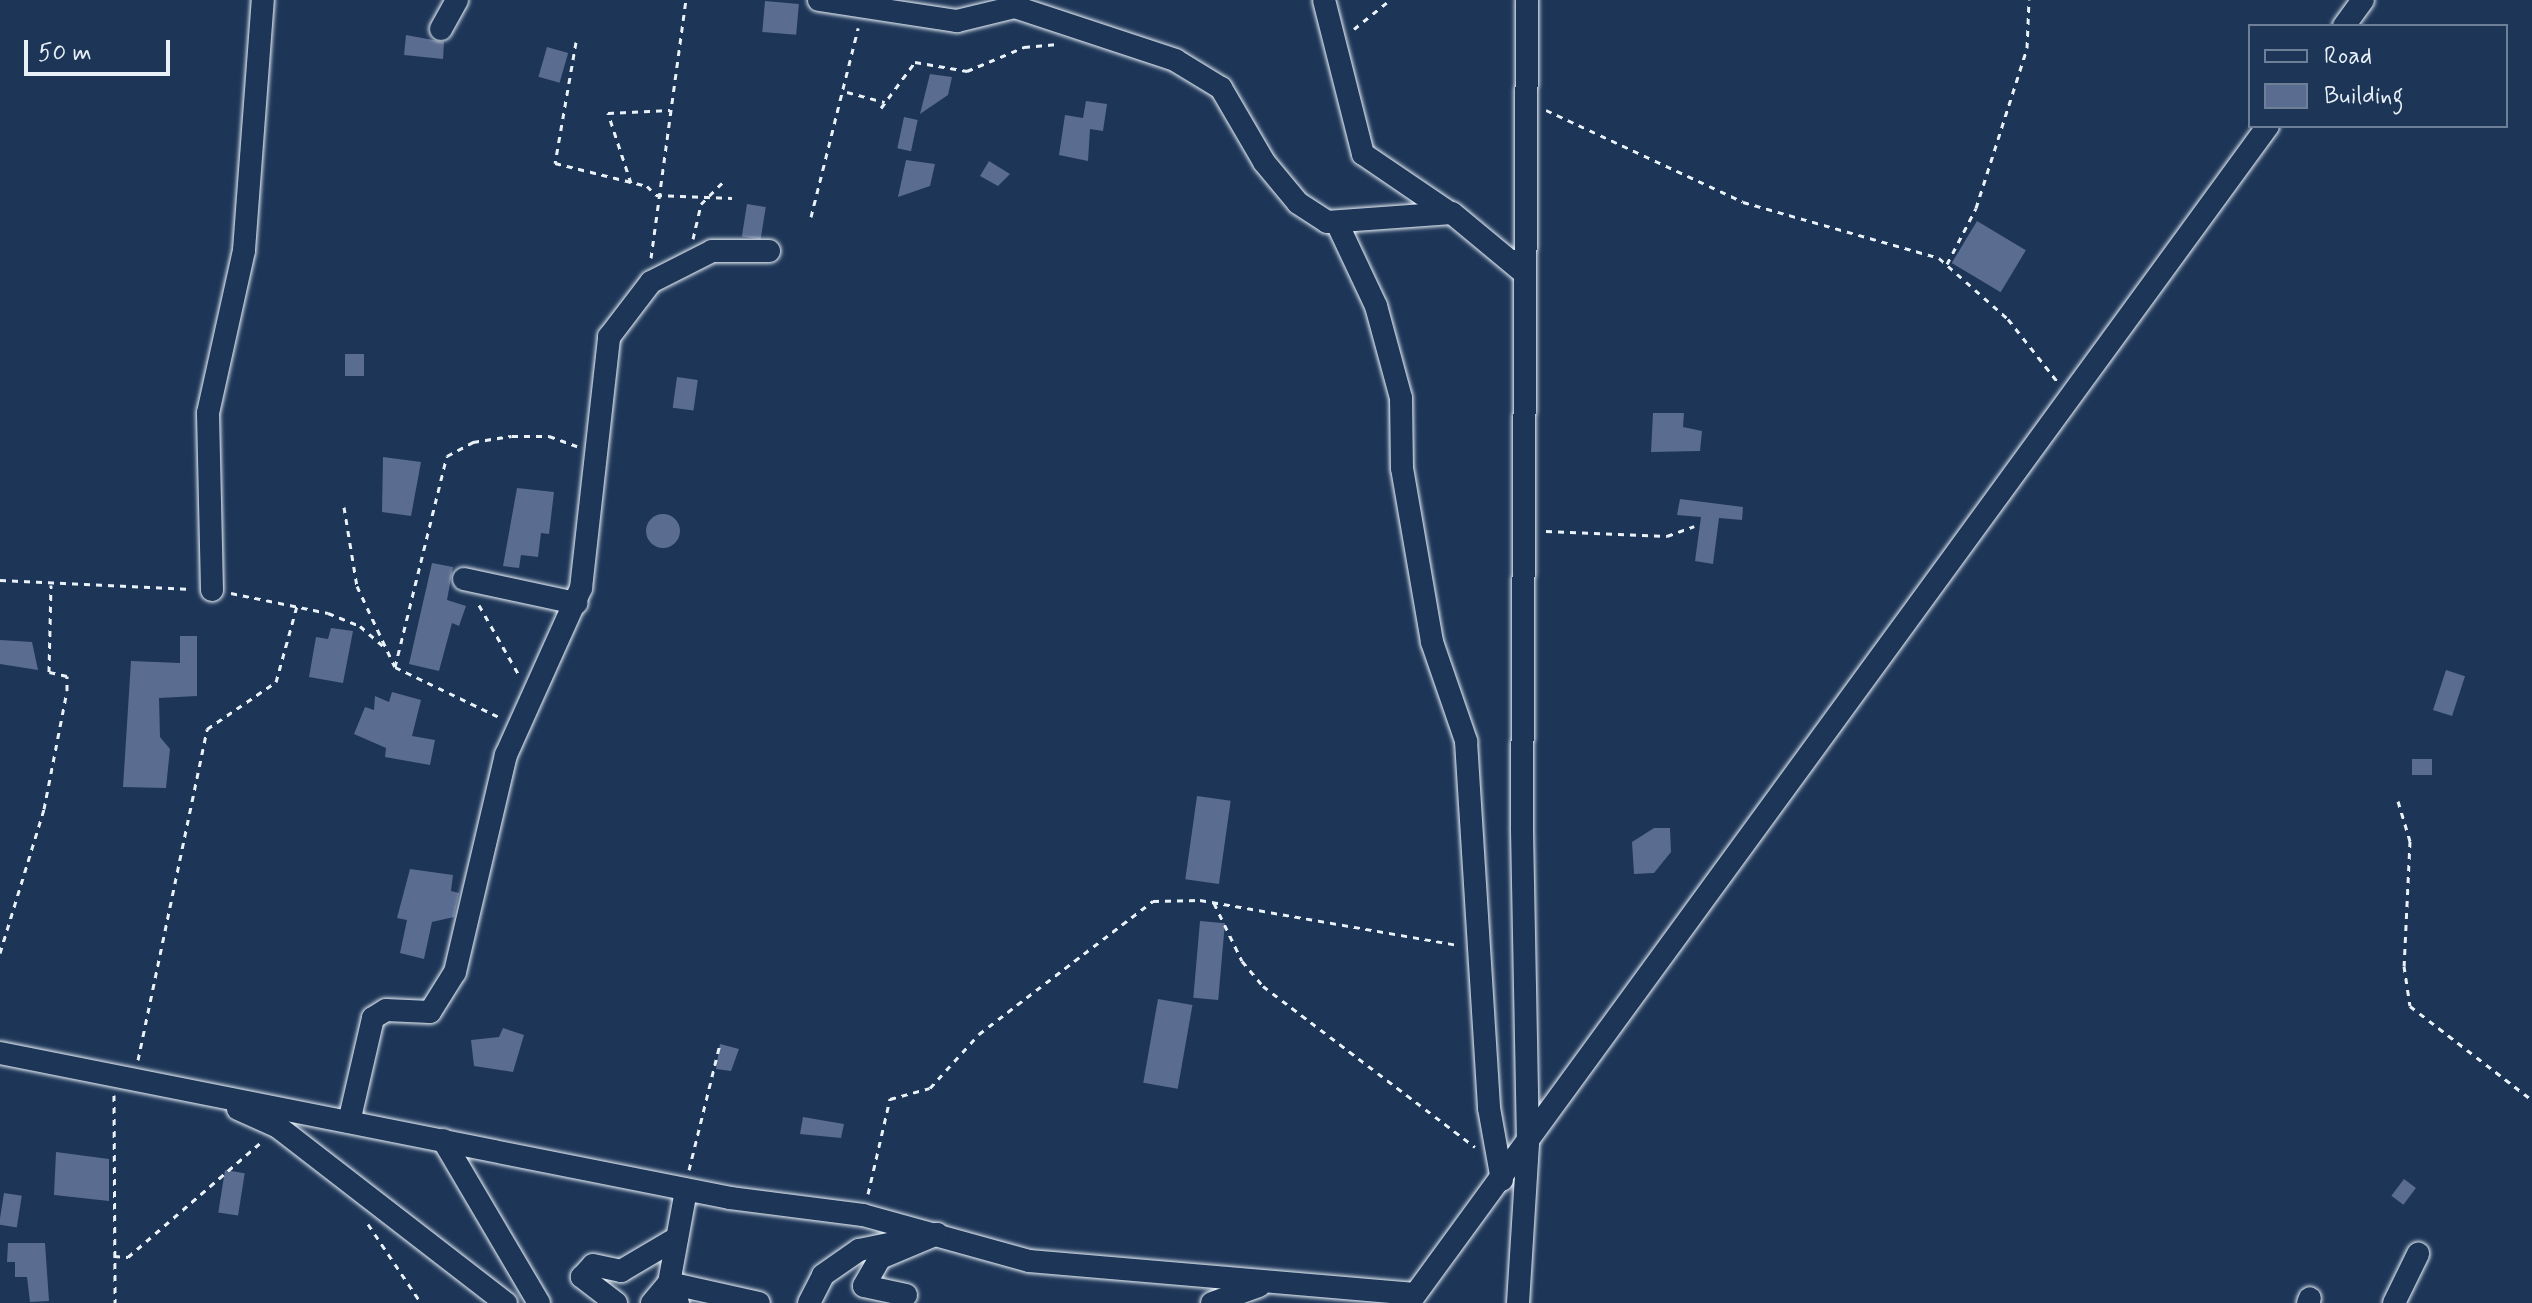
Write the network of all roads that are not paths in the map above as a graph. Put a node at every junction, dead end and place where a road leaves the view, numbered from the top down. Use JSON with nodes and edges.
{"nodes":[{"id":1,"x":263,"y":0,"type":"edge"},
{"id":2,"x":457,"y":0,"type":"edge"},
{"id":3,"x":819,"y":0,"type":"edge"},
{"id":4,"x":1324,"y":0,"type":"edge"},
{"id":5,"x":1527,"y":0,"type":"edge"},
{"id":6,"x":2363,"y":0,"type":"edge"},
{"id":7,"x":2345,"y":24,"type":"edge"},
{"id":8,"x":441,"y":29,"type":"dead end"},
{"id":9,"x":2266,"y":128,"type":"edge"},
{"id":10,"x":1452,"y":213,"type":"junction"},
{"id":11,"x":1337,"y":223,"type":"junction"},
{"id":12,"x":769,"y":251,"type":"dead end"},
{"id":13,"x":1523,"y":272,"type":"junction"},
{"id":14,"x":464,"y":579,"type":"road end"},
{"id":15,"x":212,"y":590,"type":"dead end"},
{"id":16,"x":576,"y":603,"type":"junction"},
{"id":17,"x":0,"y":1053,"type":"edge"},
{"id":18,"x":200,"y":1092,"type":"junction"},
{"id":19,"x":349,"y":1122,"type":"junction"},
{"id":20,"x":443,"y":1140,"type":"junction"},
{"id":21,"x":1528,"y":1143,"type":"junction"},
{"id":22,"x":1500,"y":1171,"type":"junction"},
{"id":23,"x":686,"y":1190,"type":"junction"},
{"id":24,"x":937,"y":1234,"type":"junction"},
{"id":25,"x":677,"y":1238,"type":"junction"},
{"id":26,"x":2418,"y":1254,"type":"dead end"},
{"id":27,"x":1264,"y":1284,"type":"junction"},
{"id":28,"x":674,"y":1293,"type":"edge"},
{"id":29,"x":906,"y":1295,"type":"dead end"},
{"id":30,"x":1412,"y":1299,"type":"edge"},
{"id":31,"x":506,"y":1303,"type":"edge"},
{"id":32,"x":539,"y":1303,"type":"edge"},
{"id":33,"x":616,"y":1303,"type":"edge"},
{"id":34,"x":652,"y":1303,"type":"edge"},
{"id":35,"x":759,"y":1303,"type":"edge"},
{"id":36,"x":809,"y":1303,"type":"edge"},
{"id":37,"x":1212,"y":1303,"type":"edge"},
{"id":38,"x":1518,"y":1303,"type":"edge"},
{"id":39,"x":2394,"y":1303,"type":"edge"}],
"edges":[{"from":1,"to":15,"type":"street"},
{"from":2,"to":8,"type":"street"},
{"from":3,"to":11,"type":"street"},
{"from":4,"to":10,"type":"street"},
{"from":5,"to":13,"type":"street"},
{"from":6,"to":7,"type":"street"},
{"from":9,"to":21,"type":"street"},
{"from":10,"to":11,"type":"street"},
{"from":10,"to":13,"type":"street"},
{"from":11,"to":22,"type":"street"},
{"from":12,"to":16,"type":"street"},
{"from":13,"to":21,"type":"street"},
{"from":14,"to":16,"type":"street"},
{"from":16,"to":19,"type":"street"},
{"from":17,"to":18,"type":"street"},
{"from":18,"to":19,"type":"street"},
{"from":18,"to":31,"type":"street"},
{"from":19,"to":20,"type":"street"},
{"from":20,"to":23,"type":"street"},
{"from":20,"to":32,"type":"street"},
{"from":21,"to":22,"type":"street"},
{"from":21,"to":38,"type":"street"},
{"from":22,"to":30,"type":"street"},
{"from":23,"to":24,"type":"street"},
{"from":23,"to":25,"type":"street"},
{"from":24,"to":27,"type":"street"},
{"from":24,"to":29,"type":"street"},
{"from":24,"to":36,"type":"street"},
{"from":25,"to":28,"type":"street"},
{"from":25,"to":33,"type":"street"},
{"from":26,"to":39,"type":"street"},
{"from":27,"to":30,"type":"street"},
{"from":27,"to":37,"type":"street"},
{"from":28,"to":34,"type":"street"},
{"from":28,"to":35,"type":"street"}]}
